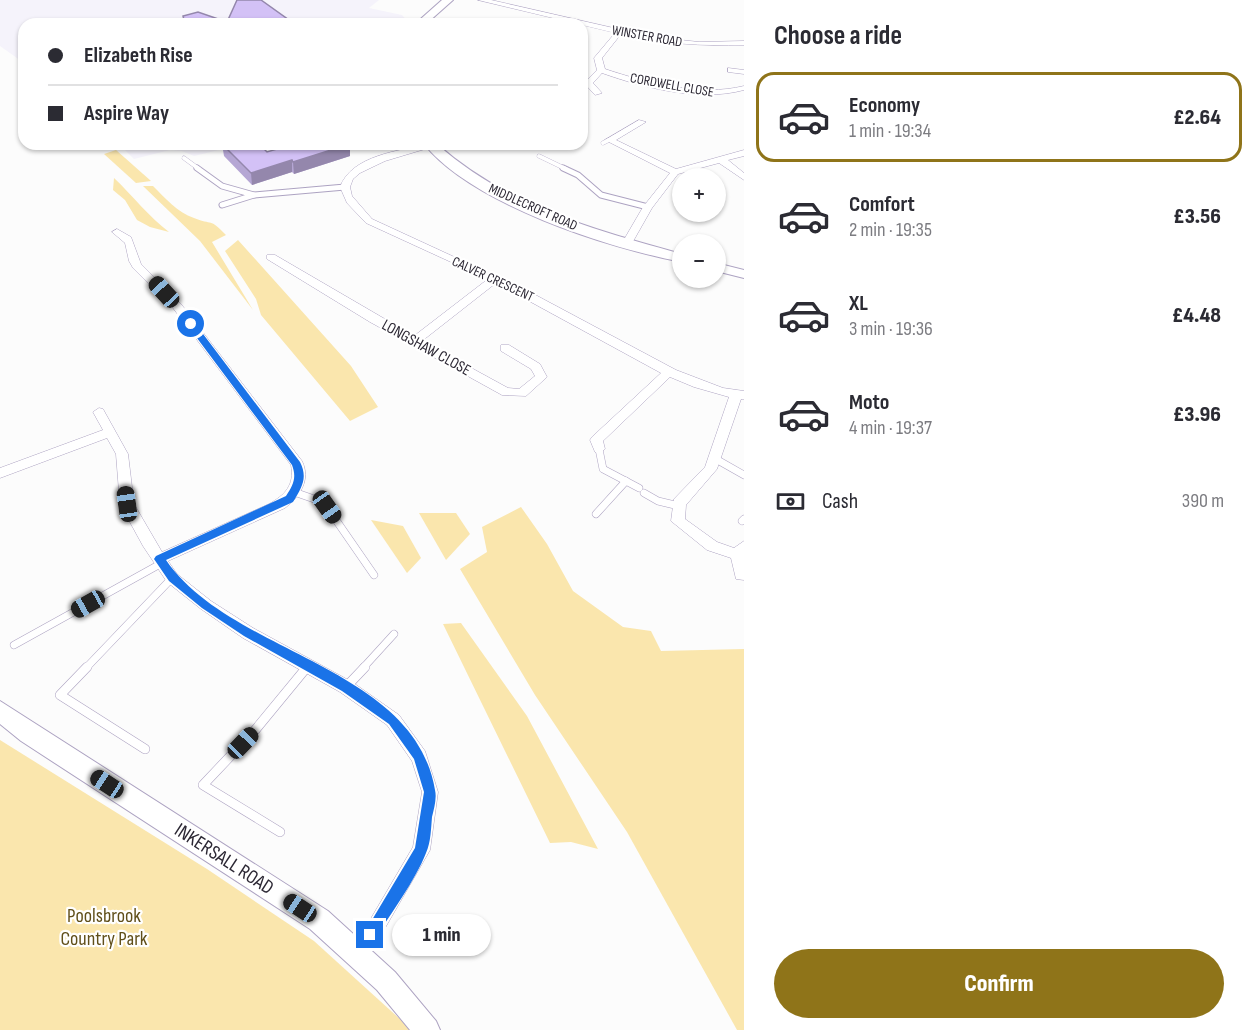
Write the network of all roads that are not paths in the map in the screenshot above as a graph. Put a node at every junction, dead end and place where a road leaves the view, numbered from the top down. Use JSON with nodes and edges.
{"nodes":[{"id":1,"x":448,"y":0,"type":"edge"},
{"id":2,"x":482,"y":0,"type":"edge"},
{"id":3,"x":427,"y":18,"type":"edge"},
{"id":4,"x":549,"y":18,"type":"edge"},
{"id":5,"x":588,"y":25,"type":"edge"},
{"id":6,"x":620,"y":31,"type":"junction"},
{"id":7,"x":744,"y":43,"type":"edge"},
{"id":8,"x":601,"y":70,"type":"junction"},
{"id":9,"x":731,"y":70,"type":"dead end"},
{"id":10,"x":744,"y":72,"type":"edge"},
{"id":11,"x":744,"y":88,"type":"edge"},
{"id":12,"x":598,"y":93,"type":"dead end"},
{"id":13,"x":642,"y":122,"type":"dead end"},
{"id":14,"x":415,"y":150,"type":"edge"},
{"id":15,"x":437,"y":150,"type":"edge"},
{"id":16,"x":744,"y":153,"type":"edge"},
{"id":17,"x":539,"y":156,"type":"dead end"},
{"id":18,"x":184,"y":158,"type":"dead end"},
{"id":19,"x":720,"y":159,"type":"junction"},
{"id":20,"x":689,"y":168,"type":"edge"},
{"id":21,"x":672,"y":171,"type":"edge"},
{"id":22,"x":672,"y":176,"type":"edge"},
{"id":23,"x":744,"y":177,"type":"edge"},
{"id":24,"x":345,"y":187,"type":"junction"},
{"id":25,"x":254,"y":195,"type":"junction"},
{"id":26,"x":222,"y":205,"type":"dead end"},
{"id":27,"x":648,"y":207,"type":"junction"},
{"id":28,"x":117,"y":232,"type":"dead end"},
{"id":29,"x":627,"y":243,"type":"junction"},
{"id":30,"x":672,"y":255,"type":"edge"},
{"id":31,"x":271,"y":257,"type":"dead end"},
{"id":32,"x":726,"y":270,"type":"edge"},
{"id":33,"x":744,"y":274,"type":"edge"},
{"id":34,"x":495,"y":279,"type":"junction"},
{"id":35,"x":415,"y":341,"type":"junction"},
{"id":36,"x":505,"y":348,"type":"dead end"},
{"id":37,"x":670,"y":371,"type":"junction"},
{"id":38,"x":740,"y":395,"type":"edge"},
{"id":39,"x":99,"y":412,"type":"dead end"},
{"id":40,"x":111,"y":432,"type":"junction"},
{"id":41,"x":599,"y":449,"type":"joint"},
{"id":42,"x":714,"y":458,"type":"junction"},
{"id":43,"x":0,"y":473,"type":"edge"},
{"id":44,"x":744,"y":475,"type":"edge"},
{"id":45,"x":626,"y":481,"type":"junction"},
{"id":46,"x":294,"y":492,"type":"junction"},
{"id":47,"x":679,"y":506,"type":"junction"},
{"id":48,"x":596,"y":514,"type":"dead end"},
{"id":49,"x":741,"y":551,"type":"edge"},
{"id":50,"x":161,"y":561,"type":"junction"},
{"id":51,"x":374,"y":575,"type":"dead end"},
{"id":52,"x":741,"y":575,"type":"dead end"},
{"id":53,"x":172,"y":578,"type":"junction"},
{"id":54,"x":394,"y":634,"type":"dead end"},
{"id":55,"x":14,"y":645,"type":"dead end"},
{"id":56,"x":308,"y":664,"type":"junction"},
{"id":57,"x":346,"y":687,"type":"junction"},
{"id":58,"x":0,"y":711,"type":"edge"},
{"id":59,"x":145,"y":749,"type":"dead end"},
{"id":60,"x":280,"y":832,"type":"dead end"},
{"id":61,"x":359,"y":954,"type":"junction"},
{"id":62,"x":427,"y":1030,"type":"edge"}],
"edges":[{"from":1,"to":3,"type":"street"},
{"from":2,"to":4,"type":"street","name":"WINSTER ROAD"},
{"from":5,"to":6,"type":"street","name":"WINSTER ROAD"},
{"from":6,"to":7,"type":"street","name":"WINSTER ROAD"},
{"from":6,"to":8,"type":"street"},
{"from":8,"to":11,"type":"street","name":"CORDWELL CLOSE"},
{"from":8,"to":12,"type":"street"},
{"from":9,"to":10,"type":"street"},
{"from":13,"to":21,"type":"street"},
{"from":14,"to":24,"type":"street"},
{"from":15,"to":29,"type":"street","name":"MIDDLECROFT ROAD"},
{"from":16,"to":19,"type":"street"},
{"from":17,"to":27,"type":"lane"},
{"from":18,"to":25,"type":"lane"},
{"from":19,"to":20,"type":"street"},
{"from":19,"to":23,"type":"street"},
{"from":22,"to":27,"type":"street"},
{"from":24,"to":25,"type":"lane"},
{"from":24,"to":34,"type":"street","name":"CALVER CRESCENT"},
{"from":25,"to":26,"type":"lane"},
{"from":27,"to":29,"type":"street"},
{"from":28,"to":46,"type":"street"},
{"from":29,"to":30,"type":"street","name":"MIDDLECROFT ROAD"},
{"from":31,"to":35,"type":"street","name":"LONGSHAW CLOSE"},
{"from":32,"to":33,"type":"street"},
{"from":34,"to":35,"type":"street"},
{"from":34,"to":37,"type":"street","name":"CALVER CRESCENT"},
{"from":35,"to":36,"type":"street","name":"LONGSHAW CLOSE"},
{"from":37,"to":38,"type":"street","name":"CALVER CRESCENT"},
{"from":37,"to":41,"type":"street"},
{"from":38,"to":42,"type":"street"},
{"from":39,"to":40,"type":"street"},
{"from":40,"to":43,"type":"street"},
{"from":40,"to":50,"type":"street"},
{"from":41,"to":45,"type":"lane"},
{"from":42,"to":44,"type":"lane"},
{"from":42,"to":47,"type":"street"},
{"from":45,"to":47,"type":"lane"},
{"from":45,"to":48,"type":"lane"},
{"from":46,"to":50,"type":"street"},
{"from":46,"to":51,"type":"lane"},
{"from":47,"to":49,"type":"street"},
{"from":49,"to":52,"type":"street"},
{"from":50,"to":53,"type":"street"},
{"from":50,"to":55,"type":"lane"},
{"from":53,"to":56,"type":"street"},
{"from":53,"to":59,"type":"lane"},
{"from":54,"to":57,"type":"lane"},
{"from":56,"to":57,"type":"street"},
{"from":56,"to":60,"type":"lane"},
{"from":57,"to":61,"type":"street"},
{"from":58,"to":61,"type":"street","name":"INKERSALL ROAD"},
{"from":61,"to":62,"type":"street","name":"INKERSALL ROAD"}]}
